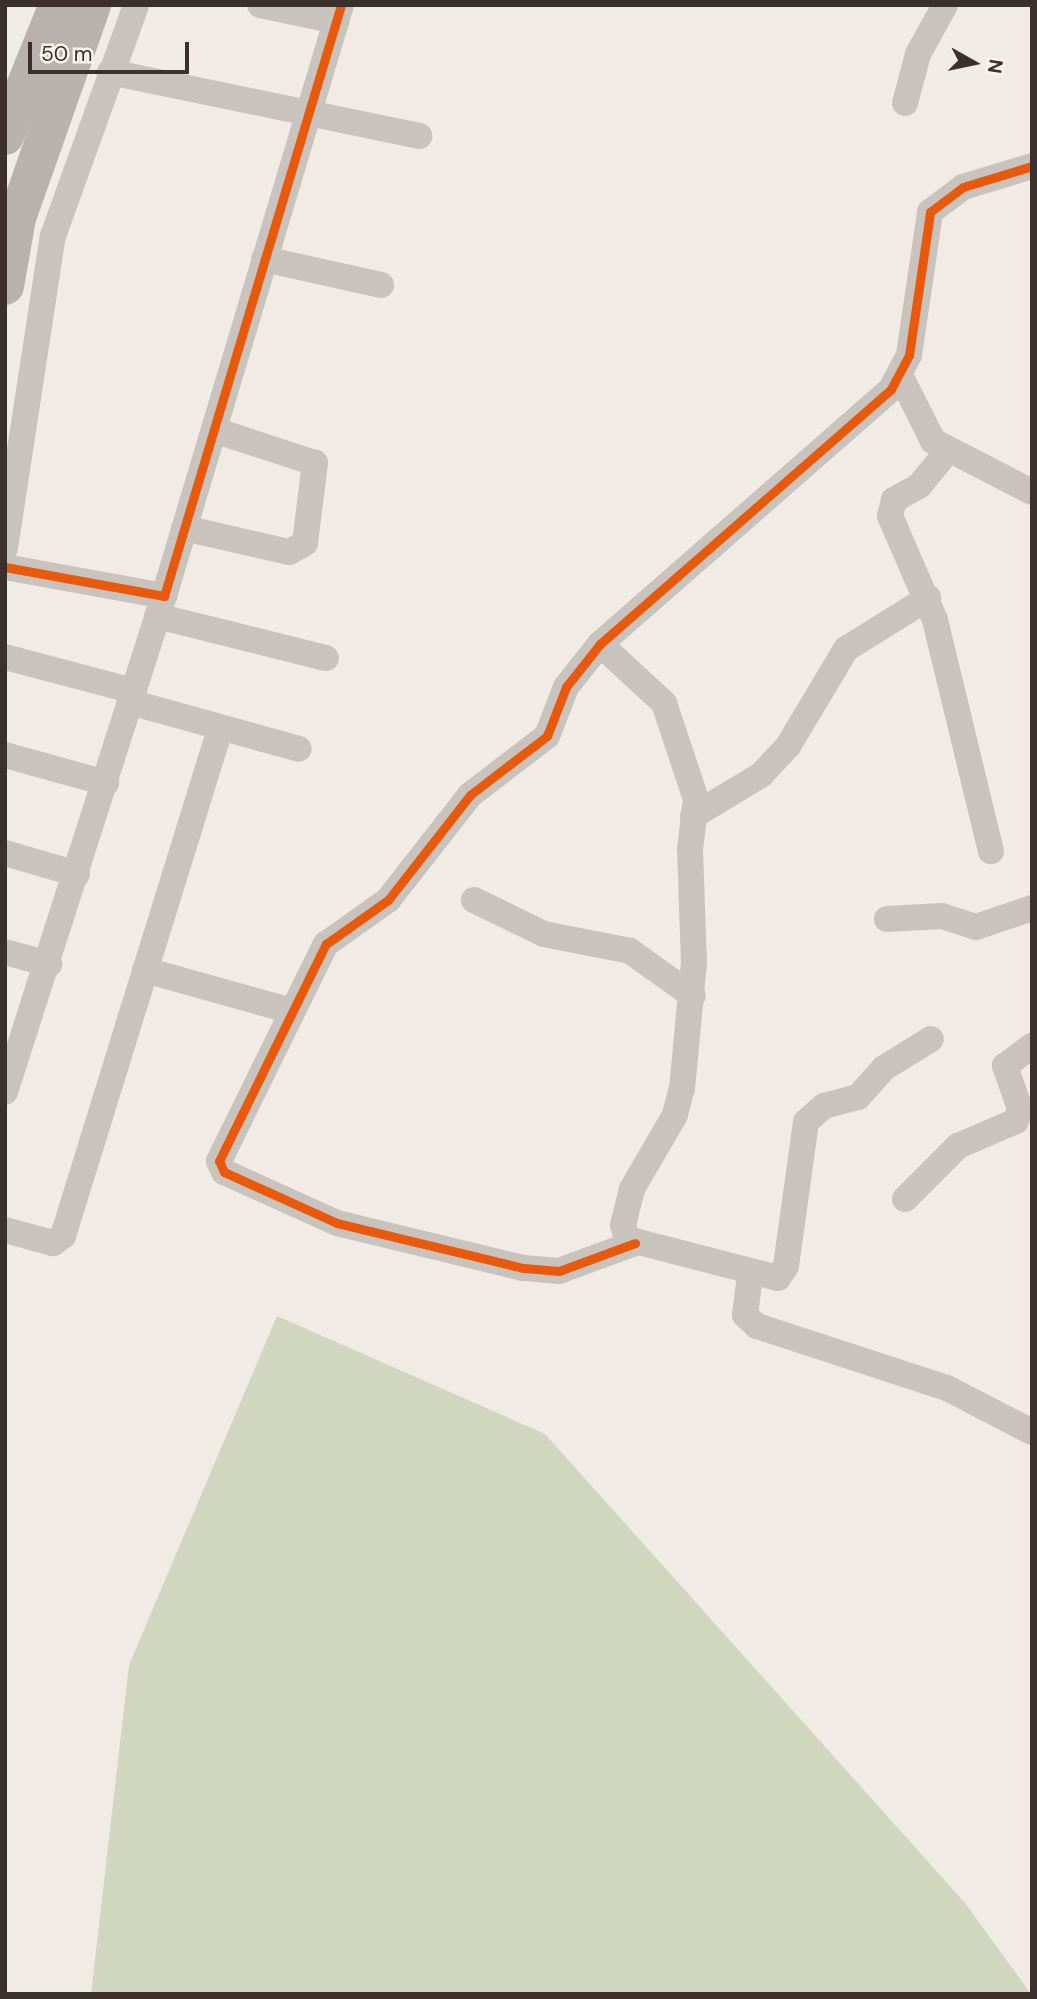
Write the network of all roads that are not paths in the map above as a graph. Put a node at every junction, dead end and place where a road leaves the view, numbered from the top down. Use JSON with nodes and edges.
{"nodes":[{"id":1,"x":58,"y":5,"type":"edge"},
{"id":2,"x":92,"y":5,"type":"edge"},
{"id":3,"x":136,"y":5,"type":"edge"},
{"id":4,"x":260,"y":5,"type":"edge"},
{"id":5,"x":945,"y":5,"type":"edge"},
{"id":6,"x":339,"y":13,"type":"edge"},
{"id":7,"x":110,"y":72,"type":"junction"},
{"id":8,"x":905,"y":103,"type":"dead end"},
{"id":9,"x":308,"y":113,"type":"junction"},
{"id":10,"x":5,"y":136,"type":"edge"},
{"id":11,"x":419,"y":136,"type":"dead end"},
{"id":12,"x":1032,"y":166,"type":"edge"},
{"id":13,"x":264,"y":259,"type":"junction"},
{"id":14,"x":381,"y":285,"type":"dead end"},
{"id":15,"x":5,"y":286,"type":"edge"},
{"id":16,"x":901,"y":377,"type":"junction"},
{"id":17,"x":214,"y":430,"type":"junction"},
{"id":18,"x":947,"y":452,"type":"junction"},
{"id":19,"x":1032,"y":492,"type":"edge"},
{"id":20,"x":184,"y":528,"type":"junction"},
{"id":21,"x":5,"y":548,"type":"edge"},
{"id":22,"x":5,"y":567,"type":"edge"},
{"id":23,"x":928,"y":598,"type":"junction"},
{"id":24,"x":161,"y":606,"type":"junction"},
{"id":25,"x":600,"y":644,"type":"junction"},
{"id":26,"x":5,"y":657,"type":"edge"},
{"id":27,"x":326,"y":658,"type":"dead end"},
{"id":28,"x":132,"y":697,"type":"junction"},
{"id":29,"x":220,"y":729,"type":"junction"},
{"id":30,"x":299,"y":748,"type":"dead end"},
{"id":31,"x":5,"y":755,"type":"edge"},
{"id":32,"x":106,"y":783,"type":"junction"},
{"id":33,"x":693,"y":816,"type":"junction"},
{"id":34,"x":991,"y":852,"type":"dead end"},
{"id":35,"x":5,"y":853,"type":"edge"},
{"id":36,"x":77,"y":874,"type":"junction"},
{"id":37,"x":474,"y":900,"type":"dead end"},
{"id":38,"x":1032,"y":908,"type":"edge"},
{"id":39,"x":887,"y":919,"type":"dead end"},
{"id":40,"x":5,"y":952,"type":"edge"},
{"id":41,"x":49,"y":964,"type":"junction"},
{"id":42,"x":145,"y":970,"type":"junction"},
{"id":43,"x":693,"y":996,"type":"junction"},
{"id":44,"x":286,"y":1010,"type":"junction"},
{"id":45,"x":931,"y":1039,"type":"dead end"},
{"id":46,"x":1032,"y":1046,"type":"edge"},
{"id":47,"x":5,"y":1092,"type":"edge"},
{"id":48,"x":905,"y":1199,"type":"dead end"},
{"id":49,"x":5,"y":1230,"type":"edge"},
{"id":50,"x":635,"y":1243,"type":"junction"},
{"id":51,"x":750,"y":1275,"type":"junction"},
{"id":52,"x":1032,"y":1432,"type":"edge"}],
"edges":[{"from":1,"to":10,"type":"main road"},
{"from":2,"to":15,"type":"main road"},
{"from":3,"to":7,"type":"street"},
{"from":4,"to":6,"type":"street"},
{"from":5,"to":8,"type":"street"},
{"from":6,"to":9,"type":"street"},
{"from":7,"to":9,"type":"street"},
{"from":7,"to":21,"type":"street"},
{"from":9,"to":11,"type":"street"},
{"from":9,"to":13,"type":"street"},
{"from":12,"to":16,"type":"street"},
{"from":13,"to":14,"type":"street"},
{"from":13,"to":17,"type":"street"},
{"from":16,"to":18,"type":"street"},
{"from":16,"to":25,"type":"street"},
{"from":17,"to":20,"type":"street"},
{"from":17,"to":20,"type":"street"},
{"from":18,"to":19,"type":"street"},
{"from":18,"to":23,"type":"street"},
{"from":20,"to":24,"type":"street"},
{"from":22,"to":24,"type":"street"},
{"from":23,"to":33,"type":"street"},
{"from":23,"to":34,"type":"street"},
{"from":24,"to":27,"type":"street"},
{"from":24,"to":28,"type":"street"},
{"from":25,"to":33,"type":"street"},
{"from":25,"to":44,"type":"street"},
{"from":26,"to":28,"type":"street"},
{"from":28,"to":29,"type":"street"},
{"from":28,"to":32,"type":"street"},
{"from":29,"to":30,"type":"street"},
{"from":29,"to":42,"type":"street"},
{"from":31,"to":32,"type":"street"},
{"from":32,"to":36,"type":"street"},
{"from":33,"to":43,"type":"street"},
{"from":35,"to":36,"type":"street"},
{"from":36,"to":41,"type":"street"},
{"from":37,"to":43,"type":"street"},
{"from":38,"to":39,"type":"street"},
{"from":40,"to":41,"type":"street"},
{"from":41,"to":47,"type":"street"},
{"from":42,"to":44,"type":"street"},
{"from":42,"to":49,"type":"street"},
{"from":43,"to":50,"type":"street"},
{"from":44,"to":50,"type":"street"},
{"from":45,"to":51,"type":"street"},
{"from":46,"to":48,"type":"street"},
{"from":50,"to":51,"type":"street"},
{"from":51,"to":52,"type":"street"}]}
